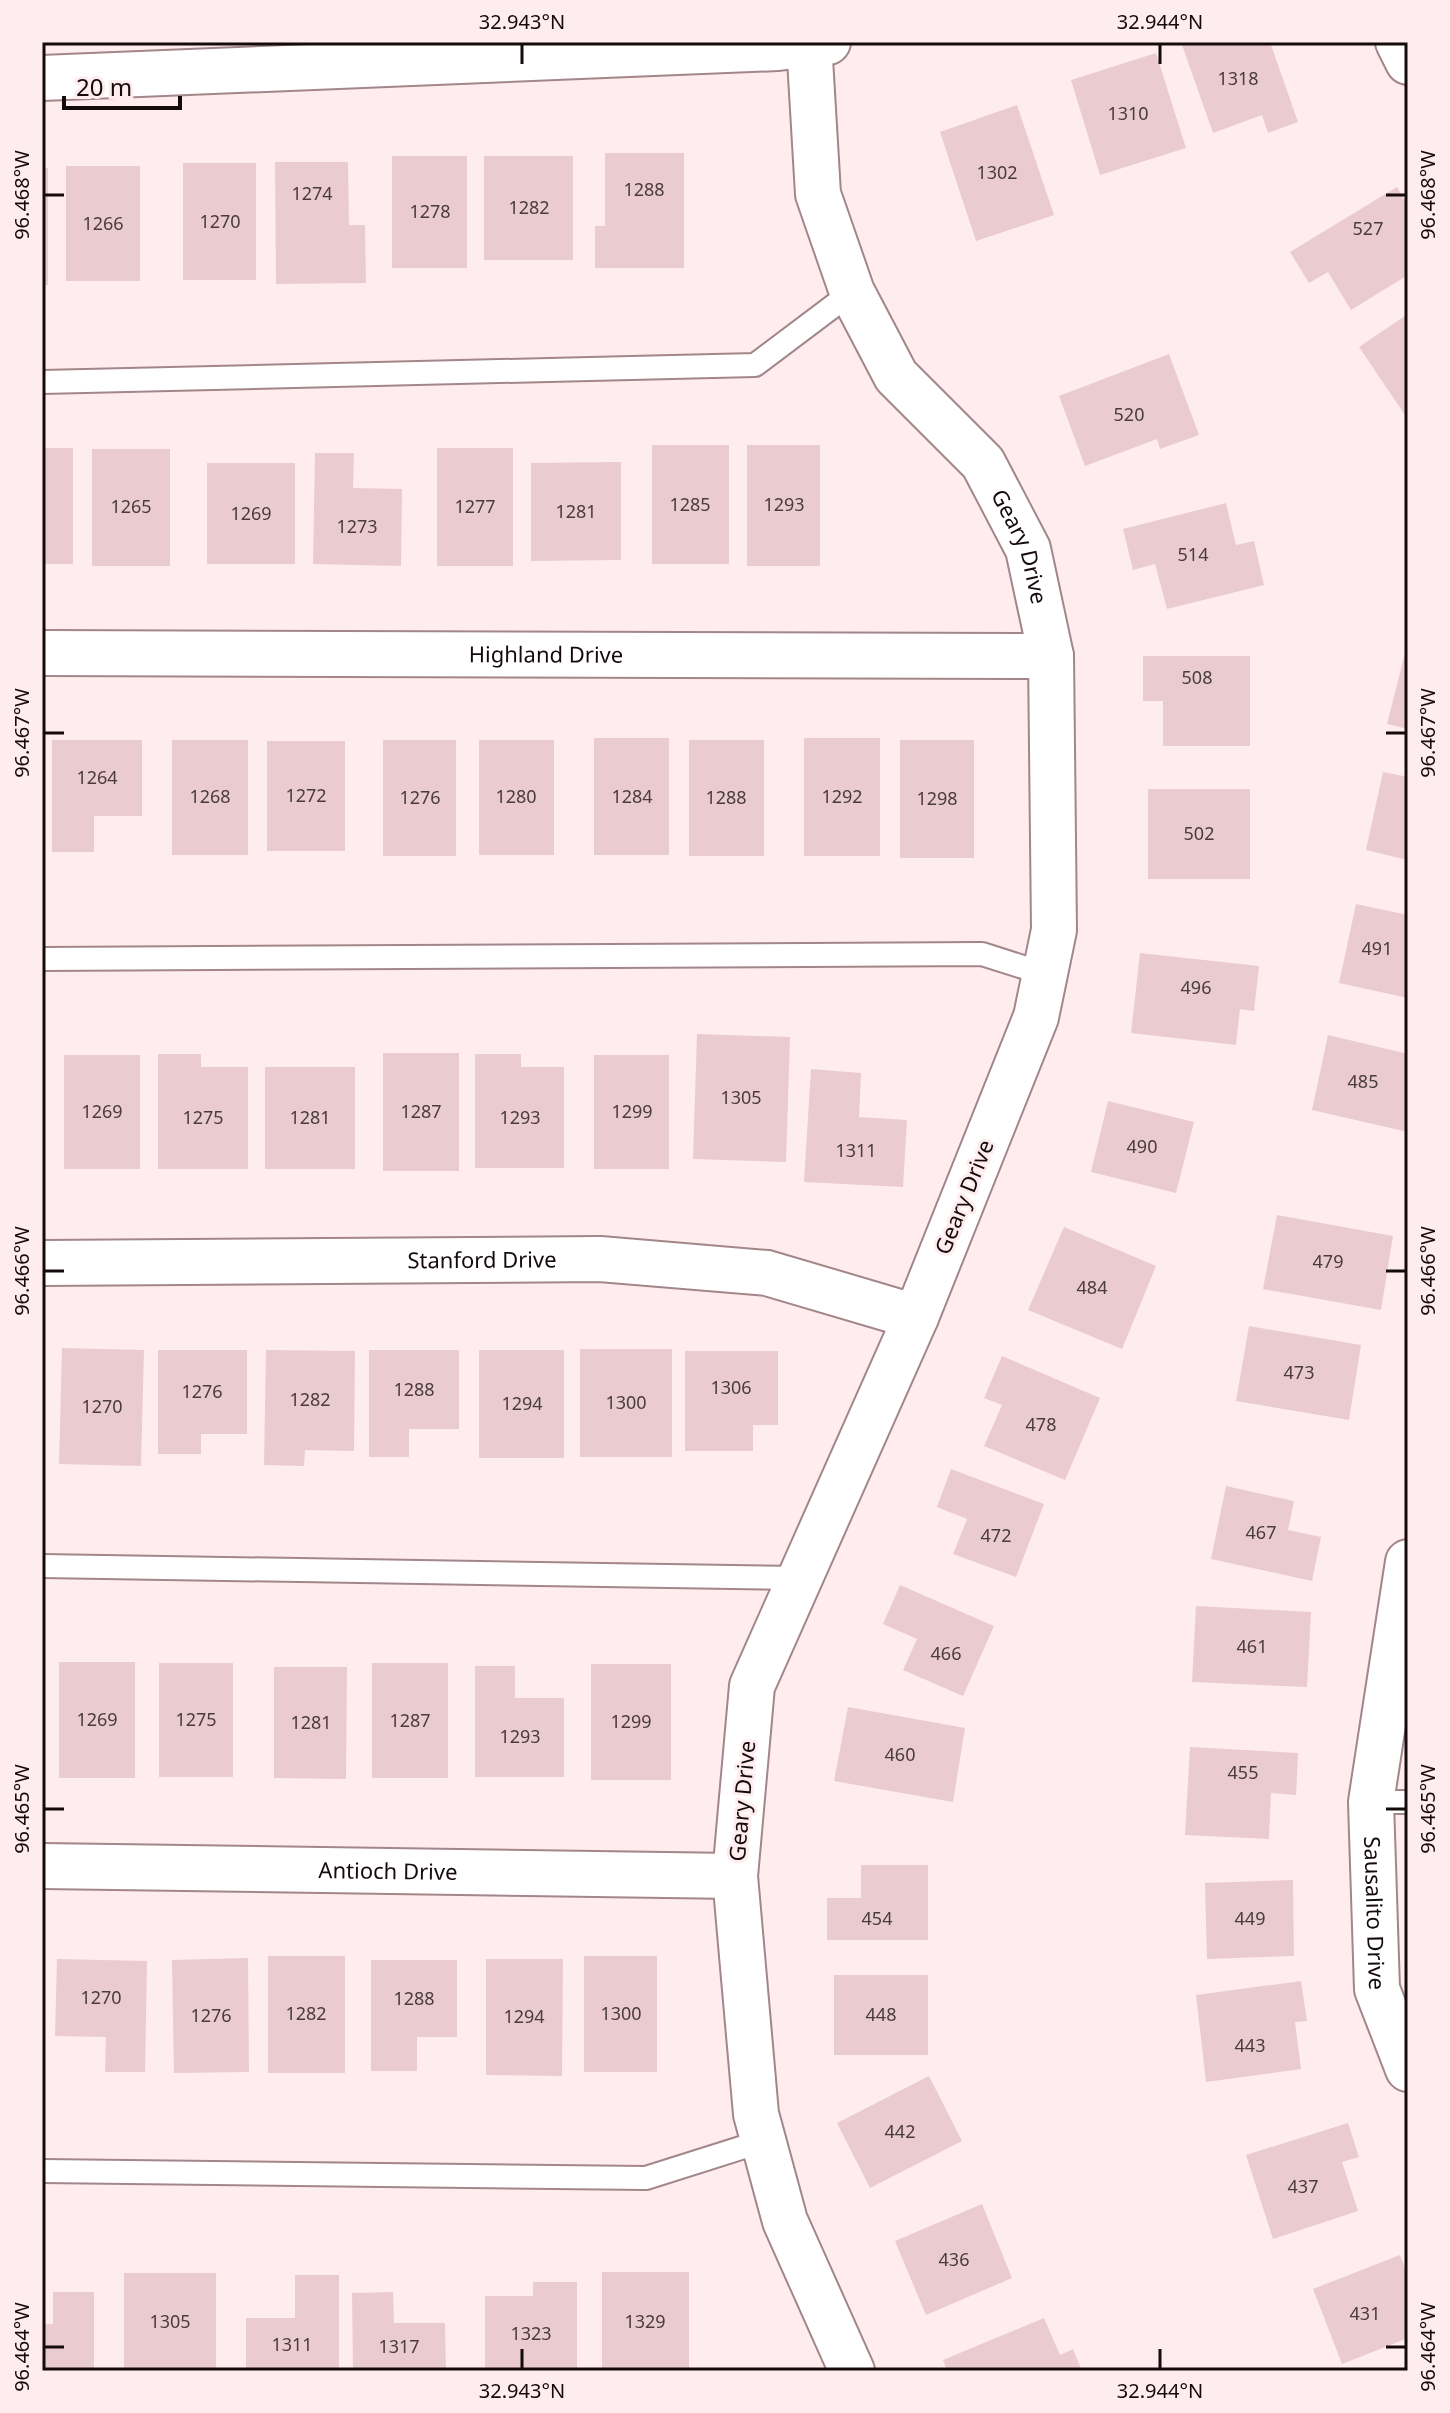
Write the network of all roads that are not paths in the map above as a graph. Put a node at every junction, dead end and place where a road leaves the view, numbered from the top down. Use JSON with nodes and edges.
{"nodes":[{"id":1,"x":1398,"y":42,"type":"edge"},
{"id":2,"x":816,"y":44,"type":"edge"},
{"id":3,"x":517,"y":50,"type":"edge"},
{"id":4,"x":228,"y":56,"type":"edge"},
{"id":5,"x":1408,"y":62,"type":"edge"},
{"id":6,"x":42,"y":78,"type":"edge"},
{"id":7,"x":852,"y":292,"type":"junction"},
{"id":8,"x":42,"y":382,"type":"edge"},
{"id":9,"x":42,"y":653,"type":"edge"},
{"id":10,"x":1051,"y":656,"type":"junction"},
{"id":11,"x":42,"y":959,"type":"edge"},
{"id":12,"x":1045,"y":974,"type":"junction"},
{"id":13,"x":42,"y":1263,"type":"edge"},
{"id":14,"x":916,"y":1317,"type":"junction"},
{"id":15,"x":1408,"y":1562,"type":"edge"},
{"id":16,"x":42,"y":1566,"type":"edge"},
{"id":17,"x":800,"y":1578,"type":"junction"},
{"id":18,"x":1390,"y":1802,"type":"edge"},
{"id":19,"x":42,"y":1866,"type":"edge"},
{"id":20,"x":735,"y":1876,"type":"junction"},
{"id":21,"x":1408,"y":2069,"type":"edge"},
{"id":22,"x":763,"y":2141,"type":"junction"},
{"id":23,"x":42,"y":2171,"type":"edge"},
{"id":24,"x":852,"y":2371,"type":"edge"}],
"edges":[{"from":1,"to":5,"type":"street"},
{"from":2,"to":3,"type":"street"},
{"from":2,"to":7,"type":"street","name":"Geary Drive"},
{"from":3,"to":4,"type":"street"},
{"from":4,"to":6,"type":"street"},
{"from":7,"to":8,"type":"lane"},
{"from":7,"to":10,"type":"street","name":"Geary Drive"},
{"from":9,"to":10,"type":"street","name":"Highland Drive"},
{"from":10,"to":12,"type":"street","name":"Geary Drive"},
{"from":11,"to":12,"type":"lane"},
{"from":12,"to":14,"type":"street","name":"Geary Drive"},
{"from":13,"to":14,"type":"street","name":"Stanford Drive"},
{"from":14,"to":17,"type":"street","name":"Geary Drive"},
{"from":15,"to":18,"type":"street","name":"Sausalito Drive"},
{"from":16,"to":17,"type":"lane"},
{"from":17,"to":20,"type":"street","name":"Geary Drive"},
{"from":18,"to":21,"type":"street","name":"Sausalito Drive"},
{"from":19,"to":20,"type":"street","name":"Antioch Drive"},
{"from":20,"to":22,"type":"street","name":"Geary Drive"},
{"from":22,"to":23,"type":"lane"},
{"from":22,"to":24,"type":"street","name":"Geary Drive"}]}
